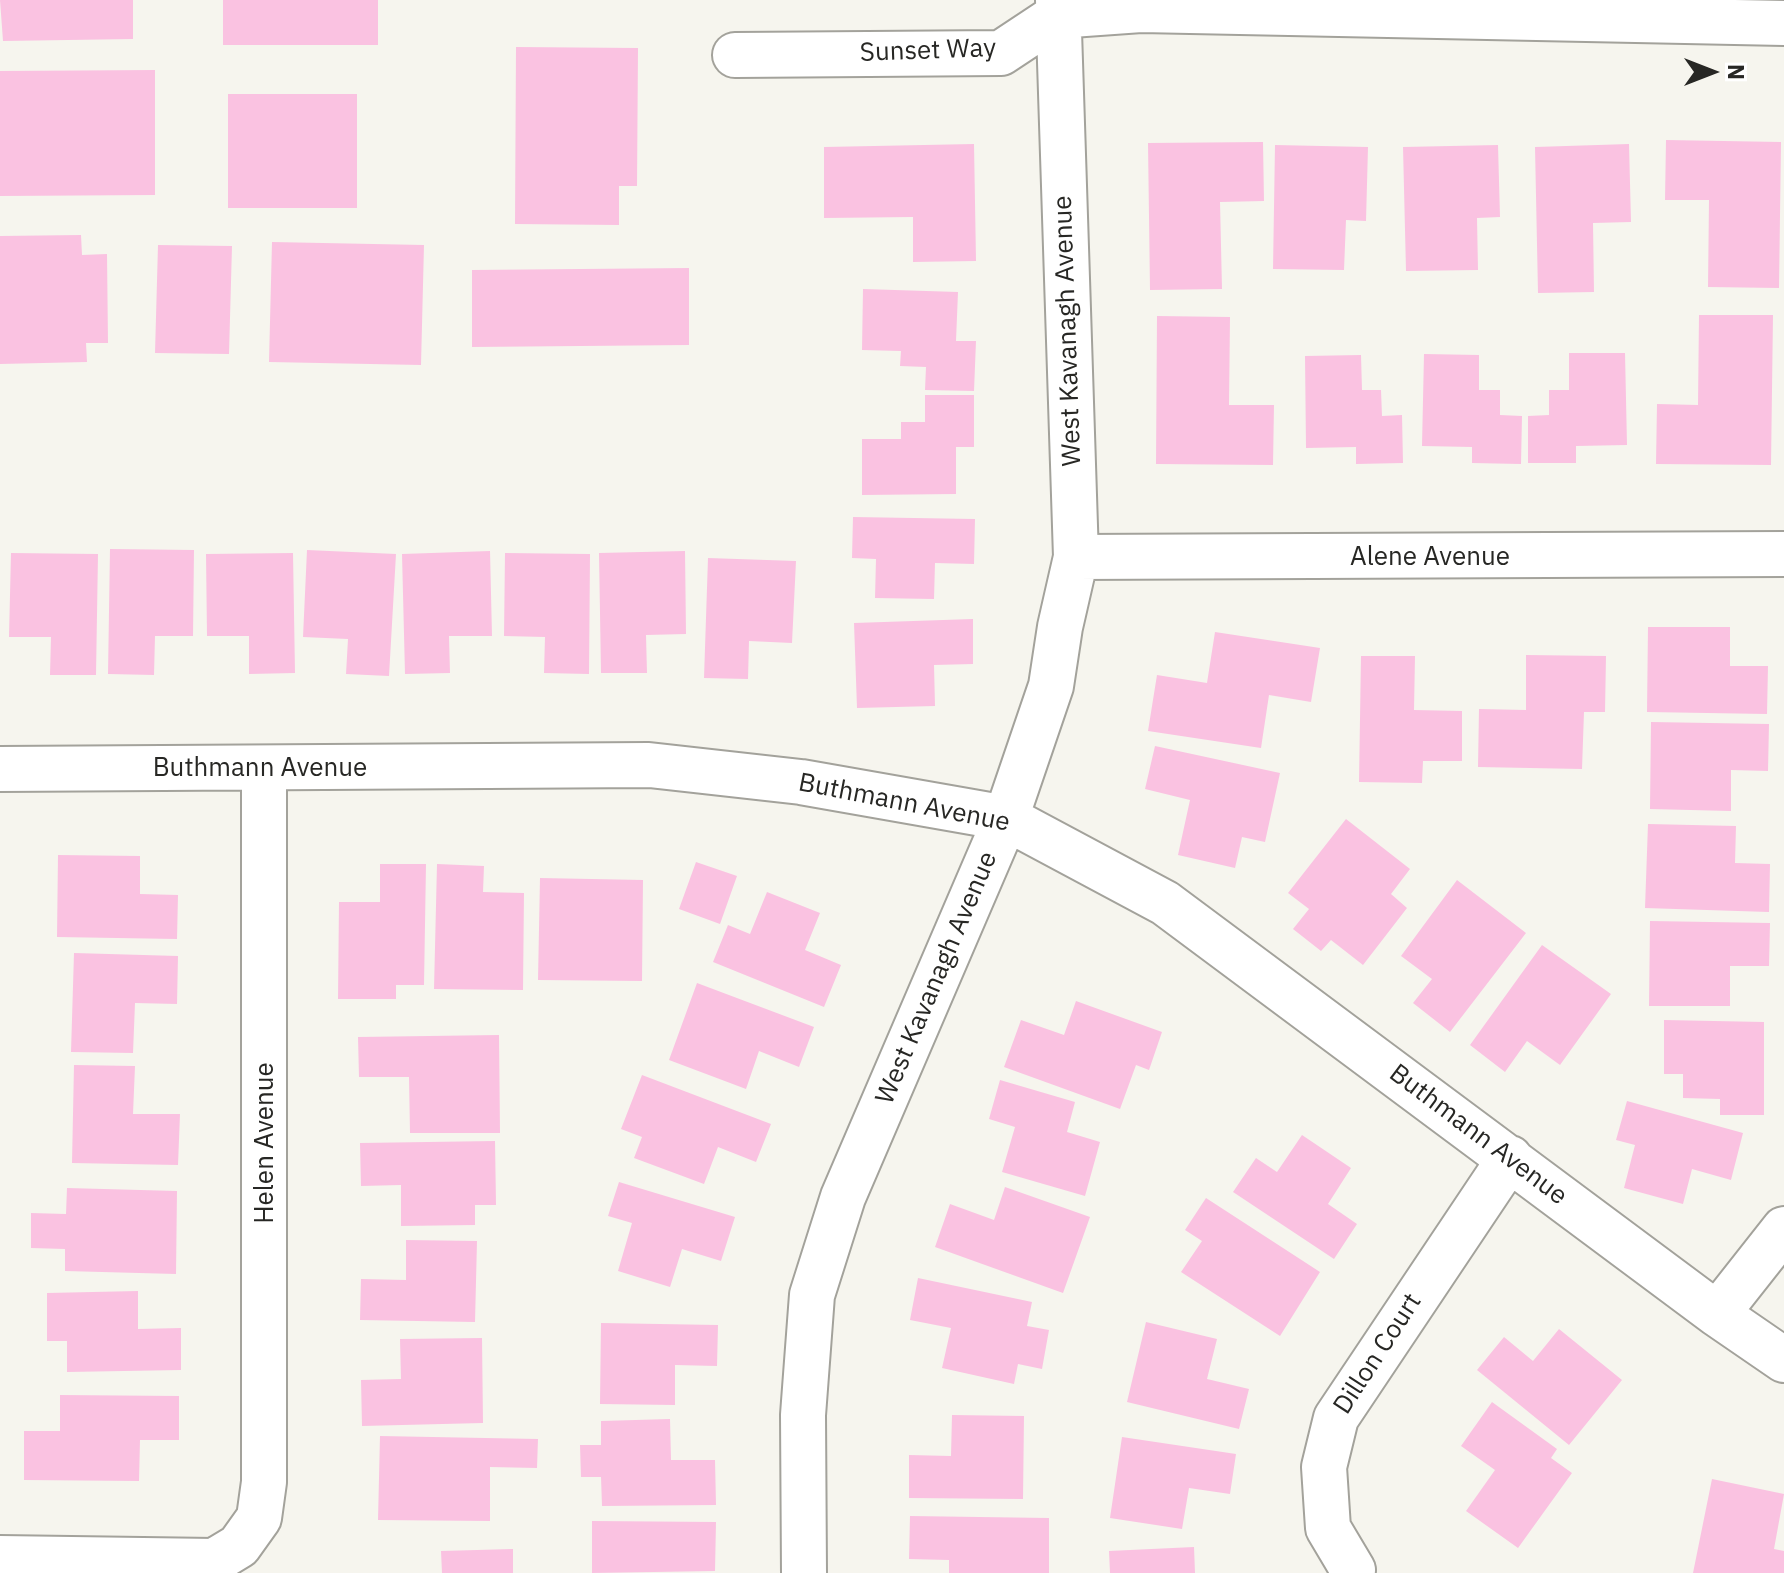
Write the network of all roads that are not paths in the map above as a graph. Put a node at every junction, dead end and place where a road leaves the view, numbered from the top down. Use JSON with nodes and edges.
{"nodes":[{"id":1,"x":1058,"y":8,"type":"edge"},
{"id":2,"x":1784,"y":23,"type":"edge"},
{"id":3,"x":735,"y":55,"type":"dead end"},
{"id":4,"x":1784,"y":554,"type":"edge"},
{"id":5,"x":1076,"y":557,"type":"junction"},
{"id":6,"x":264,"y":768,"type":"junction"},
{"id":7,"x":0,"y":769,"type":"edge"},
{"id":8,"x":1006,"y":818,"type":"junction"},
{"id":9,"x":1510,"y":1158,"type":"junction"},
{"id":10,"x":1784,"y":1229,"type":"edge"},
{"id":11,"x":1717,"y":1314,"type":"junction"},
{"id":12,"x":1784,"y":1360,"type":"edge"},
{"id":13,"x":0,"y":1558,"type":"edge"},
{"id":14,"x":1353,"y":1570,"type":"dead end"},
{"id":15,"x":804,"y":1573,"type":"edge"}],
"edges":[{"from":1,"to":2,"type":"street","name":"Sunset Way"},
{"from":1,"to":3,"type":"street","name":"Sunset Way"},
{"from":1,"to":5,"type":"street","name":"West Kavanagh Avenue"},
{"from":4,"to":5,"type":"street","name":"Alene Avenue"},
{"from":5,"to":8,"type":"street","name":"West Kavanagh Avenue"},
{"from":6,"to":7,"type":"street","name":"Buthmann Avenue"},
{"from":6,"to":8,"type":"street","name":"Buthmann Avenue"},
{"from":6,"to":13,"type":"street","name":"Helen Avenue"},
{"from":8,"to":9,"type":"street","name":"Buthmann Avenue"},
{"from":8,"to":15,"type":"street","name":"West Kavanagh Avenue"},
{"from":9,"to":11,"type":"street","name":"Buthmann Avenue"},
{"from":9,"to":14,"type":"street","name":"Dillon Court"},
{"from":10,"to":11,"type":"street"},
{"from":11,"to":12,"type":"street","name":"Buthmann Avenue"}]}
